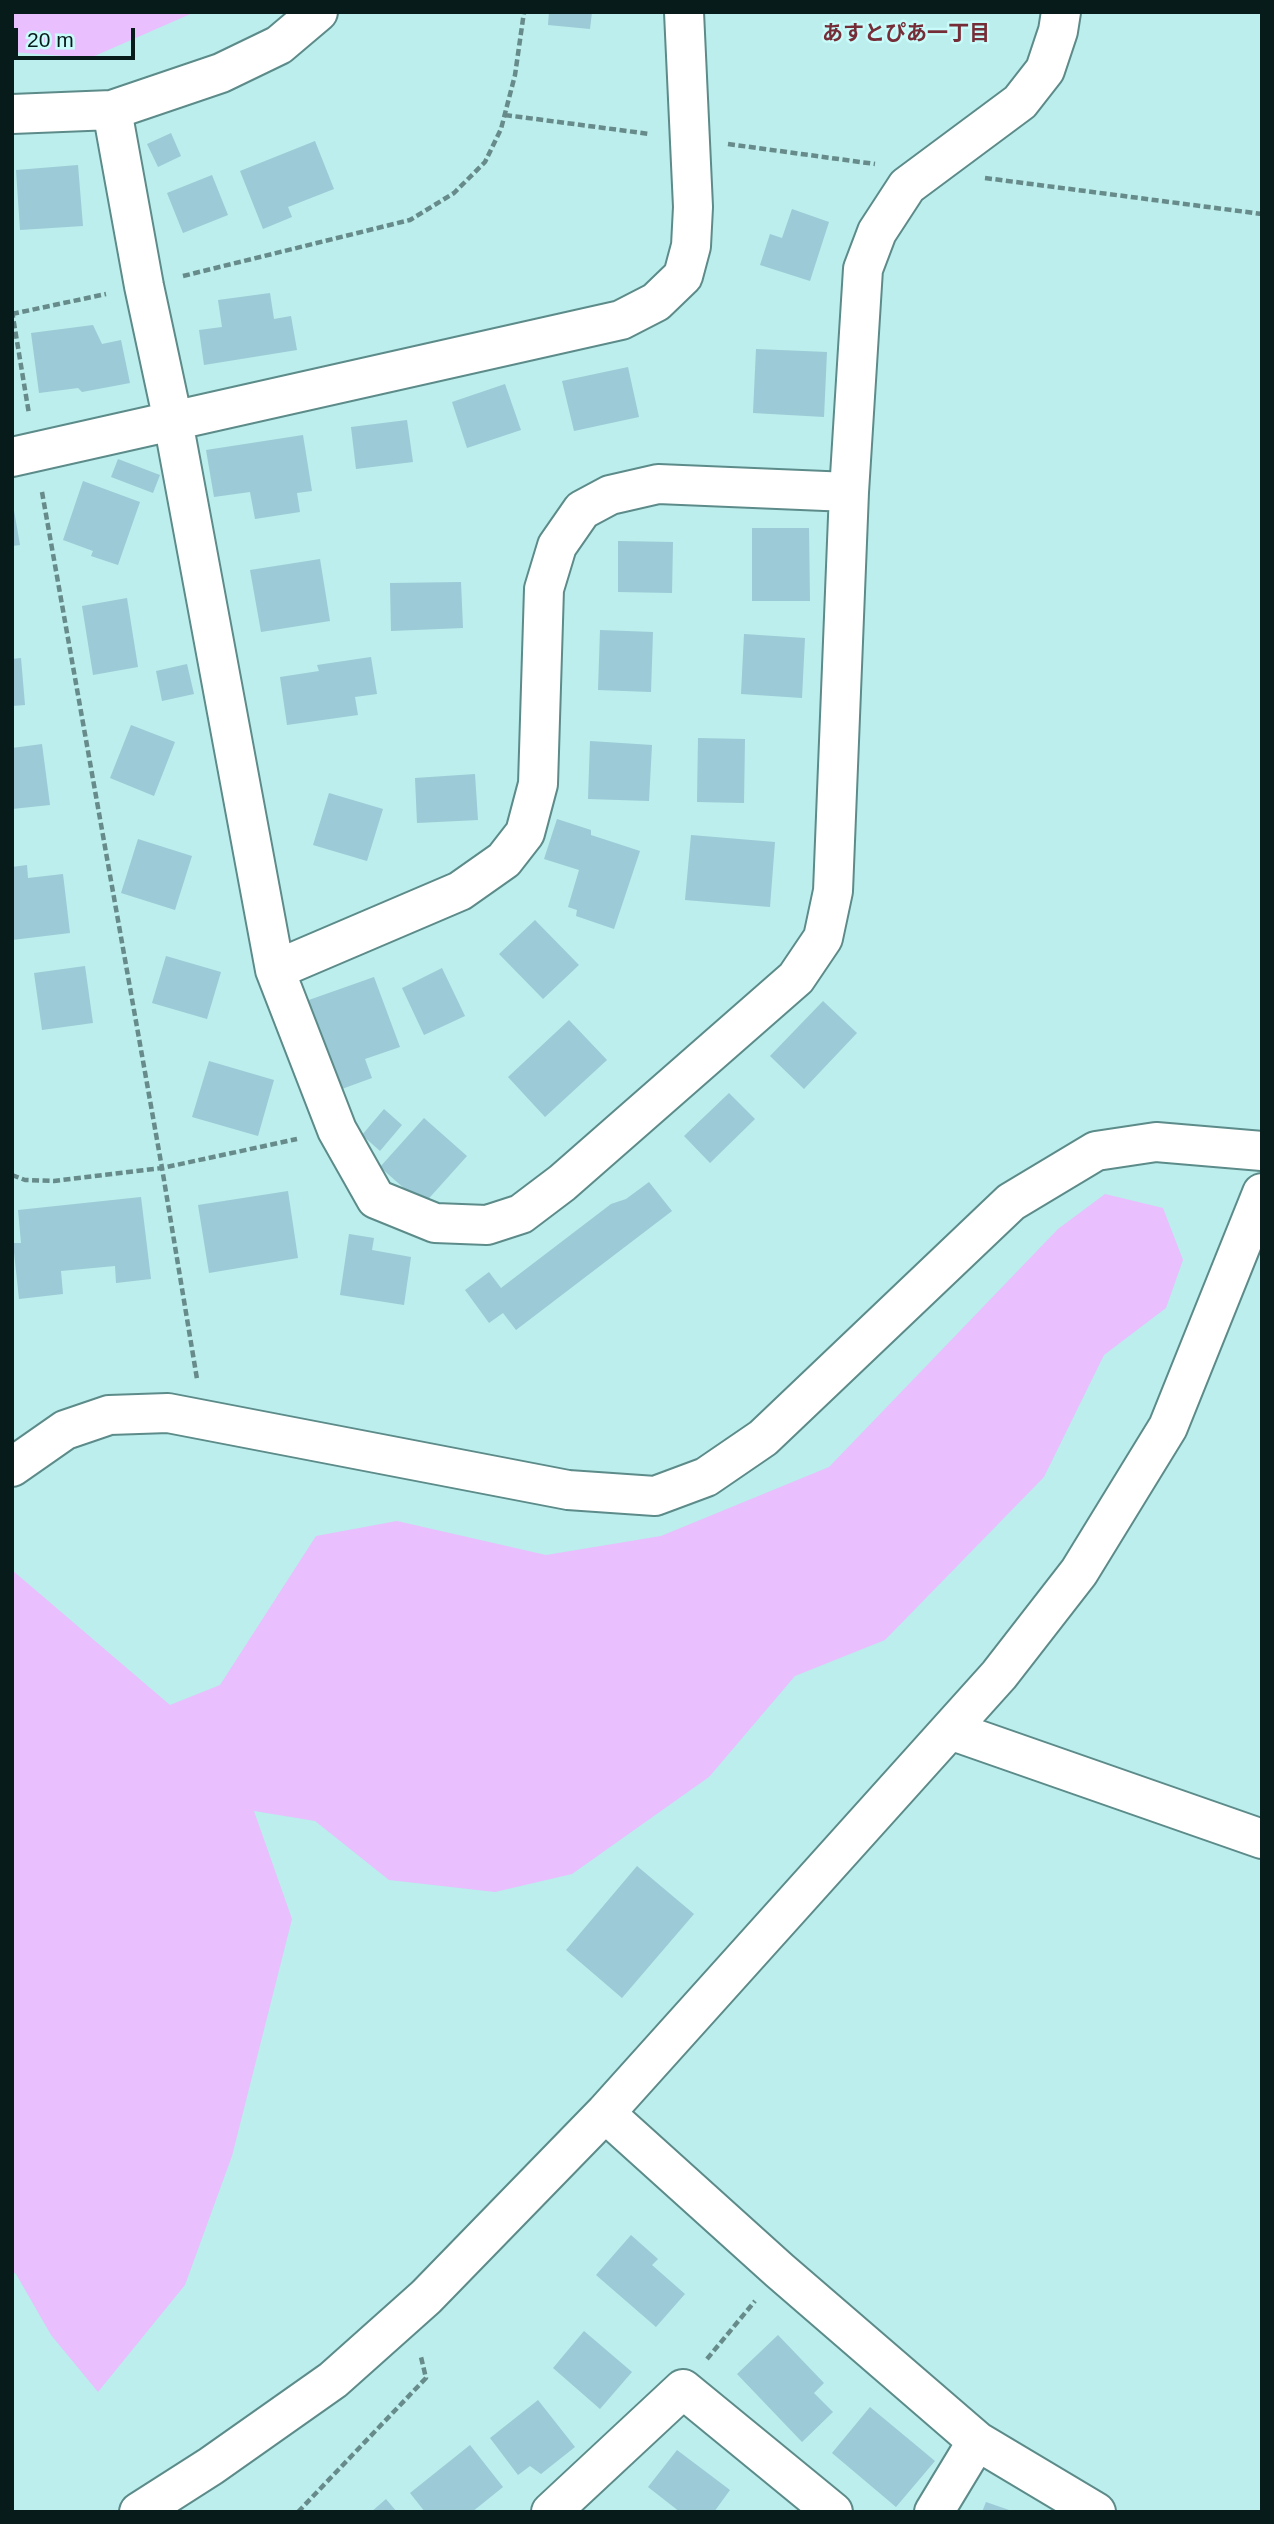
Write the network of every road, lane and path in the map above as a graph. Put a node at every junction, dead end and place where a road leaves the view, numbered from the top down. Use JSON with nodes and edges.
{"nodes":[{"id":1,"x":318,"y":12,"type":"edge"},
{"id":2,"x":524,"y":12,"type":"edge"},
{"id":3,"x":684,"y":12,"type":"edge"},
{"id":4,"x":1061,"y":12,"type":"edge"},
{"id":5,"x":112,"y":110,"type":"junction"},
{"id":6,"x":12,"y":114,"type":"edge"},
{"id":7,"x":981,"y":177,"type":"dead end"},
{"id":8,"x":1262,"y":214,"type":"edge"},
{"id":9,"x":144,"y":286,"type":"junction"},
{"id":10,"x":12,"y":313,"type":"edge"},
{"id":11,"x":173,"y":421,"type":"junction"},
{"id":12,"x":24,"y":454,"type":"edge"},
{"id":13,"x":849,"y":492,"type":"junction"},
{"id":14,"x":275,"y":970,"type":"junction"},
{"id":15,"x":337,"y":1130,"type":"junction"},
{"id":16,"x":1262,"y":1152,"type":"edge"},
{"id":17,"x":162,"y":1168,"type":"junction"},
{"id":18,"x":12,"y":1175,"type":"edge"},
{"id":19,"x":1262,"y":1193,"type":"edge"},
{"id":20,"x":198,"y":1388,"type":"dead end"},
{"id":21,"x":12,"y":1467,"type":"edge"},
{"id":22,"x":950,"y":1730,"type":"junction"},
{"id":23,"x":1262,"y":1839,"type":"edge"},
{"id":24,"x":605,"y":2113,"type":"junction"},
{"id":25,"x":779,"y":2270,"type":"junction"},
{"id":26,"x":421,"y":2357,"type":"dead end"},
{"id":27,"x":683,"y":2389,"type":"junction"},
{"id":28,"x":977,"y":2441,"type":"junction"},
{"id":29,"x":139,"y":2512,"type":"edge"},
{"id":30,"x":298,"y":2512,"type":"edge"},
{"id":31,"x":551,"y":2512,"type":"edge"},
{"id":32,"x":832,"y":2512,"type":"edge"},
{"id":33,"x":934,"y":2512,"type":"edge"},
{"id":34,"x":1096,"y":2512,"type":"edge"}],
"edges":[{"from":1,"to":5,"type":"street"},
{"from":2,"to":9,"type":"path"},
{"from":3,"to":11,"type":"street"},
{"from":4,"to":13,"type":"street"},
{"from":5,"to":6,"type":"street"},
{"from":5,"to":9,"type":"street"},
{"from":7,"to":8,"type":"path"},
{"from":9,"to":10,"type":"path"},
{"from":9,"to":11,"type":"street"},
{"from":10,"to":12,"type":"path"},
{"from":11,"to":12,"type":"street"},
{"from":11,"to":14,"type":"street"},
{"from":12,"to":17,"type":"path"},
{"from":13,"to":14,"type":"street"},
{"from":13,"to":15,"type":"street"},
{"from":14,"to":15,"type":"street"},
{"from":15,"to":17,"type":"path"},
{"from":16,"to":21,"type":"street"},
{"from":17,"to":18,"type":"path"},
{"from":17,"to":20,"type":"path"},
{"from":19,"to":22,"type":"street"},
{"from":22,"to":23,"type":"street"},
{"from":22,"to":24,"type":"street"},
{"from":24,"to":25,"type":"street"},
{"from":24,"to":29,"type":"street"},
{"from":25,"to":27,"type":"path"},
{"from":25,"to":28,"type":"street"},
{"from":26,"to":30,"type":"path"},
{"from":27,"to":31,"type":"street"},
{"from":27,"to":32,"type":"street"},
{"from":28,"to":33,"type":"street"},
{"from":28,"to":34,"type":"street"}]}
